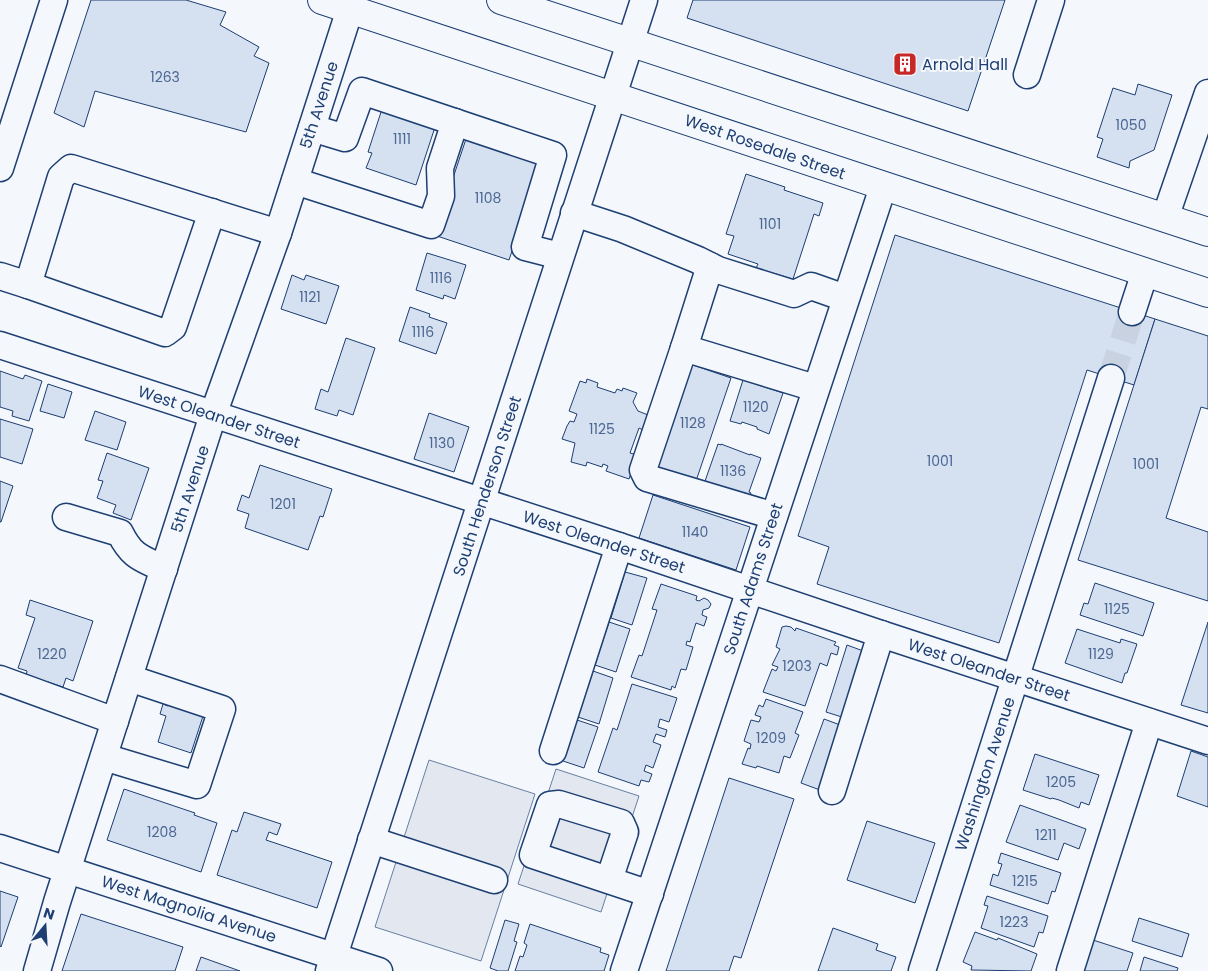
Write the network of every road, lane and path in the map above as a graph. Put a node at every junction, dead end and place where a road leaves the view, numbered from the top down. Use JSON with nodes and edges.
{"nodes":[{"id":1,"x":54,"y":0,"type":"edge"},
{"id":2,"x":322,"y":0,"type":"edge"},
{"id":3,"x":501,"y":0,"type":"edge"},
{"id":4,"x":644,"y":0,"type":"edge"},
{"id":5,"x":1050,"y":0,"type":"edge"},
{"id":6,"x":350,"y":9,"type":"junction"},
{"id":7,"x":630,"y":43,"type":"junction"},
{"id":8,"x":1027,"y":75,"type":"dead end"},
{"id":9,"x":1208,"y":93,"type":"edge"},
{"id":10,"x":612,"y":96,"type":"junction"},
{"id":11,"x":455,"y":122,"type":"junction"},
{"id":12,"x":312,"y":128,"type":"junction"},
{"id":13,"x":4,"y":141,"type":"edge"},
{"id":14,"x":0,"y":168,"type":"edge"},
{"id":15,"x":295,"y":181,"type":"junction"},
{"id":16,"x":883,"y":187,"type":"junction"},
{"id":17,"x":212,"y":212,"type":"junction"},
{"id":18,"x":574,"y":213,"type":"junction"},
{"id":19,"x":1164,"y":218,"type":"junction"},
{"id":20,"x":1208,"y":232,"type":"edge"},
{"id":21,"x":278,"y":233,"type":"junction"},
{"id":22,"x":560,"y":256,"type":"junction"},
{"id":23,"x":710,"y":266,"type":"junction"},
{"id":24,"x":1145,"y":272,"type":"junction"},
{"id":25,"x":0,"y":276,"type":"edge"},
{"id":26,"x":28,"y":285,"type":"junction"},
{"id":27,"x":1208,"y":293,"type":"edge"},
{"id":28,"x":845,"y":298,"type":"junction"},
{"id":29,"x":1132,"y":312,"type":"tunnel mouth"},
{"id":30,"x":0,"y":345,"type":"edge"},
{"id":31,"x":684,"y":348,"type":"junction"},
{"id":32,"x":1111,"y":378,"type":"tunnel mouth"},
{"id":33,"x":815,"y":388,"type":"junction"},
{"id":34,"x":213,"y":415,"type":"junction"},
{"id":35,"x":482,"y":501,"type":"junction"},
{"id":36,"x":774,"y":516,"type":"junction"},
{"id":37,"x":66,"y":517,"type":"dead end"},
{"id":38,"x":619,"y":546,"type":"junction"},
{"id":39,"x":164,"y":569,"type":"junction"},
{"id":40,"x":750,"y":590,"type":"junction"},
{"id":41,"x":881,"y":634,"type":"junction"},
{"id":42,"x":129,"y":678,"type":"junction"},
{"id":43,"x":1015,"y":678,"type":"junction"},
{"id":44,"x":0,"y":679,"type":"edge"},
{"id":45,"x":115,"y":722,"type":"junction"},
{"id":46,"x":1149,"y":722,"type":"junction"},
{"id":47,"x":1208,"y":741,"type":"edge"},
{"id":48,"x":553,"y":751,"type":"dead end"},
{"id":49,"x":104,"y":756,"type":"junction"},
{"id":50,"x":832,"y":790,"type":"dead end"},
{"id":51,"x":372,"y":840,"type":"junction"},
{"id":52,"x":0,"y":848,"type":"edge"},
{"id":53,"x":68,"y":870,"type":"junction"},
{"id":54,"x":494,"y":880,"type":"dead end"},
{"id":55,"x":609,"y":880,"type":"dead end"},
{"id":56,"x":650,"y":894,"type":"junction"},
{"id":57,"x":331,"y":964,"type":"edge"},
{"id":58,"x":37,"y":971,"type":"edge"},
{"id":59,"x":379,"y":971,"type":"edge"},
{"id":60,"x":624,"y":971,"type":"edge"},
{"id":61,"x":922,"y":971,"type":"edge"},
{"id":62,"x":1070,"y":971,"type":"edge"}],
"edges":[{"from":1,"to":13,"type":"street"},
{"from":2,"to":6,"type":"main road","name":"West Rosedale Street"},
{"from":3,"to":7,"type":"main road"},
{"from":4,"to":7,"type":"street","name":"South Henderson Street"},
{"from":5,"to":8,"type":"street"},
{"from":6,"to":10,"type":"main road","name":"West Rosedale Street"},
{"from":6,"to":12,"type":"street","name":"5th Avenue"},
{"from":7,"to":10,"type":"street","name":"South Henderson Street"},
{"from":7,"to":19,"type":"main road"},
{"from":9,"to":19,"type":"street"},
{"from":10,"to":16,"type":"main road","name":"West Rosedale Street"},
{"from":10,"to":18,"type":"street","name":"South Henderson Street"},
{"from":11,"to":12,"type":"street"},
{"from":11,"to":15,"type":"street"},
{"from":11,"to":22,"type":"street"},
{"from":12,"to":15,"type":"street","name":"5th Avenue"},
{"from":13,"to":14,"type":"street"},
{"from":15,"to":21,"type":"street","name":"5th Avenue"},
{"from":16,"to":24,"type":"main road","name":"West Rosedale Street"},
{"from":16,"to":28,"type":"street","name":"South Adams Street"},
{"from":17,"to":21,"type":"street"},
{"from":17,"to":26,"type":"street"},
{"from":17,"to":26,"type":"street"},
{"from":18,"to":22,"type":"street","name":"South Henderson Street"},
{"from":18,"to":23,"type":"street"},
{"from":19,"to":20,"type":"main road"},
{"from":21,"to":34,"type":"street","name":"5th Avenue"},
{"from":22,"to":35,"type":"street","name":"South Henderson Street"},
{"from":23,"to":28,"type":"street"},
{"from":23,"to":31,"type":"street"},
{"from":24,"to":27,"type":"main road","name":"West Rosedale Street"},
{"from":24,"to":29,"type":"street"},
{"from":25,"to":26,"type":"street"},
{"from":28,"to":33,"type":"street","name":"South Adams Street"},
{"from":30,"to":34,"type":"street","name":"West Oleander Street"},
{"from":31,"to":33,"type":"street"},
{"from":31,"to":36,"type":"street"},
{"from":32,"to":43,"type":"street","name":"Washington Avenue"},
{"from":33,"to":36,"type":"street","name":"South Adams Street"},
{"from":34,"to":35,"type":"street","name":"West Oleander Street"},
{"from":34,"to":39,"type":"street","name":"5th Avenue"},
{"from":35,"to":38,"type":"street","name":"West Oleander Street"},
{"from":35,"to":51,"type":"street","name":"South Henderson Street"},
{"from":36,"to":40,"type":"street","name":"South Adams Street"},
{"from":37,"to":39,"type":"street"},
{"from":38,"to":40,"type":"street","name":"West Oleander Street"},
{"from":38,"to":48,"type":"street"},
{"from":39,"to":42,"type":"street","name":"5th Avenue"},
{"from":40,"to":41,"type":"street","name":"West Oleander Street"},
{"from":40,"to":56,"type":"street","name":"South Adams Street"},
{"from":41,"to":43,"type":"street","name":"West Oleander Street"},
{"from":41,"to":50,"type":"street"},
{"from":42,"to":45,"type":"street","name":"5th Avenue"},
{"from":42,"to":49,"type":"street"},
{"from":43,"to":46,"type":"street","name":"West Oleander Street"},
{"from":43,"to":61,"type":"street","name":"Washington Avenue"},
{"from":44,"to":45,"type":"street"},
{"from":45,"to":49,"type":"street","name":"5th Avenue"},
{"from":46,"to":47,"type":"street","name":"West Oleander Street"},
{"from":46,"to":62,"type":"street"},
{"from":49,"to":53,"type":"street","name":"5th Avenue"},
{"from":51,"to":54,"type":"street"},
{"from":51,"to":57,"type":"street","name":"South Henderson Street"},
{"from":52,"to":53,"type":"street","name":"West Magnolia Avenue"},
{"from":53,"to":57,"type":"street","name":"West Magnolia Avenue"},
{"from":53,"to":58,"type":"street","name":"5th Avenue"},
{"from":55,"to":56,"type":"street"},
{"from":56,"to":60,"type":"street","name":"South Adams Street"},
{"from":57,"to":59,"type":"street","name":"West Magnolia Avenue"}]}
